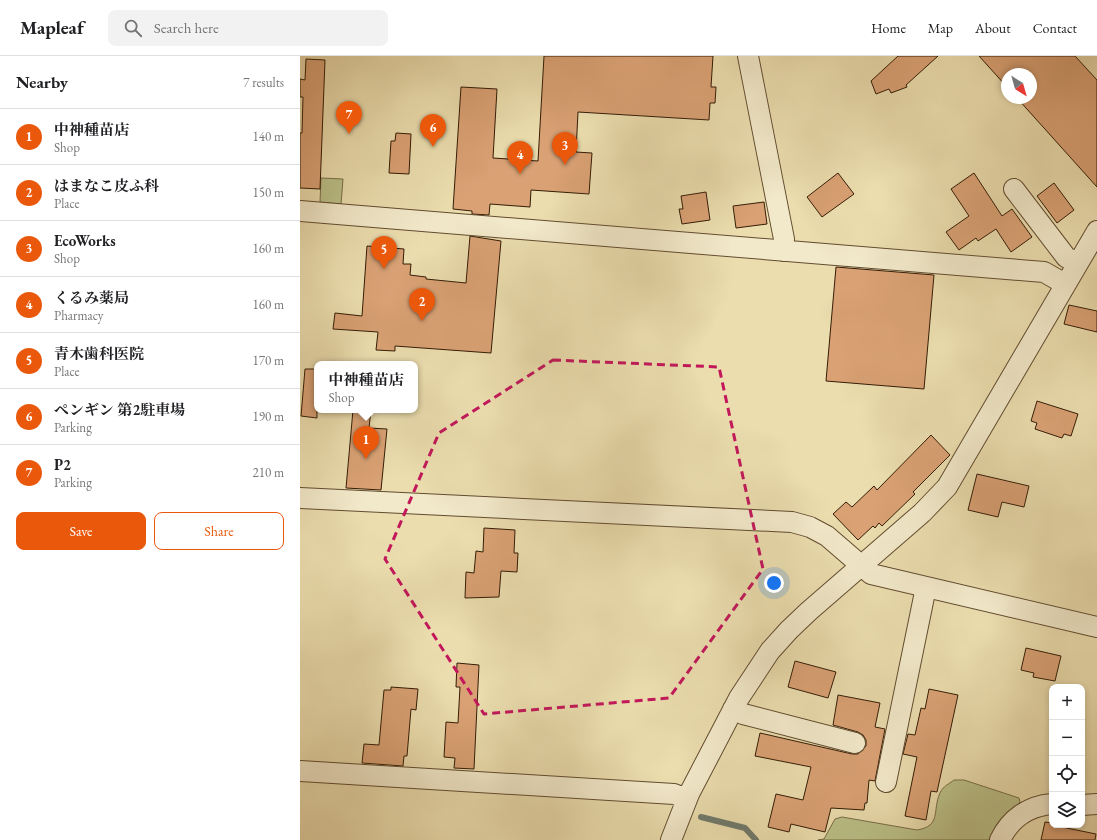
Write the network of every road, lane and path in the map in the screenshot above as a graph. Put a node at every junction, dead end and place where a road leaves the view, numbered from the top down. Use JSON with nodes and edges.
{"nodes":[{"id":1,"x":748,"y":56,"type":"edge"},
{"id":2,"x":1014,"y":189,"type":"dead end"},
{"id":3,"x":300,"y":211,"type":"edge"},
{"id":4,"x":1097,"y":231,"type":"edge"},
{"id":5,"x":783,"y":251,"type":"junction"},
{"id":6,"x":1087,"y":256,"type":"edge"},
{"id":7,"x":1064,"y":284,"type":"junction"},
{"id":8,"x":300,"y":498,"type":"edge"},
{"id":9,"x":862,"y":566,"type":"junction"},
{"id":10,"x":926,"y":587,"type":"junction"},
{"id":11,"x":1097,"y":627,"type":"edge"},
{"id":12,"x":734,"y":709,"type":"junction"},
{"id":13,"x":855,"y":743,"type":"dead end"},
{"id":14,"x":300,"y":771,"type":"edge"},
{"id":15,"x":886,"y":782,"type":"dead end"},
{"id":16,"x":687,"y":799,"type":"junction"},
{"id":17,"x":1097,"y":804,"type":"edge"},
{"id":18,"x":1049,"y":805,"type":"edge"},
{"id":19,"x":1085,"y":805,"type":"edge"},
{"id":20,"x":671,"y":840,"type":"edge"},
{"id":21,"x":1000,"y":840,"type":"edge"}],
"edges":[{"from":1,"to":5,"type":"street"},
{"from":2,"to":6,"type":"street"},
{"from":3,"to":5,"type":"street"},
{"from":4,"to":6,"type":"street"},
{"from":5,"to":7,"type":"street"},
{"from":6,"to":7,"type":"street"},
{"from":7,"to":9,"type":"street"},
{"from":8,"to":9,"type":"street"},
{"from":9,"to":10,"type":"street"},
{"from":9,"to":12,"type":"street"},
{"from":10,"to":11,"type":"street"},
{"from":10,"to":15,"type":"street"},
{"from":12,"to":13,"type":"street"},
{"from":12,"to":16,"type":"street"},
{"from":14,"to":16,"type":"street"},
{"from":16,"to":20,"type":"street"},
{"from":17,"to":19,"type":"street"},
{"from":18,"to":21,"type":"street"}]}
